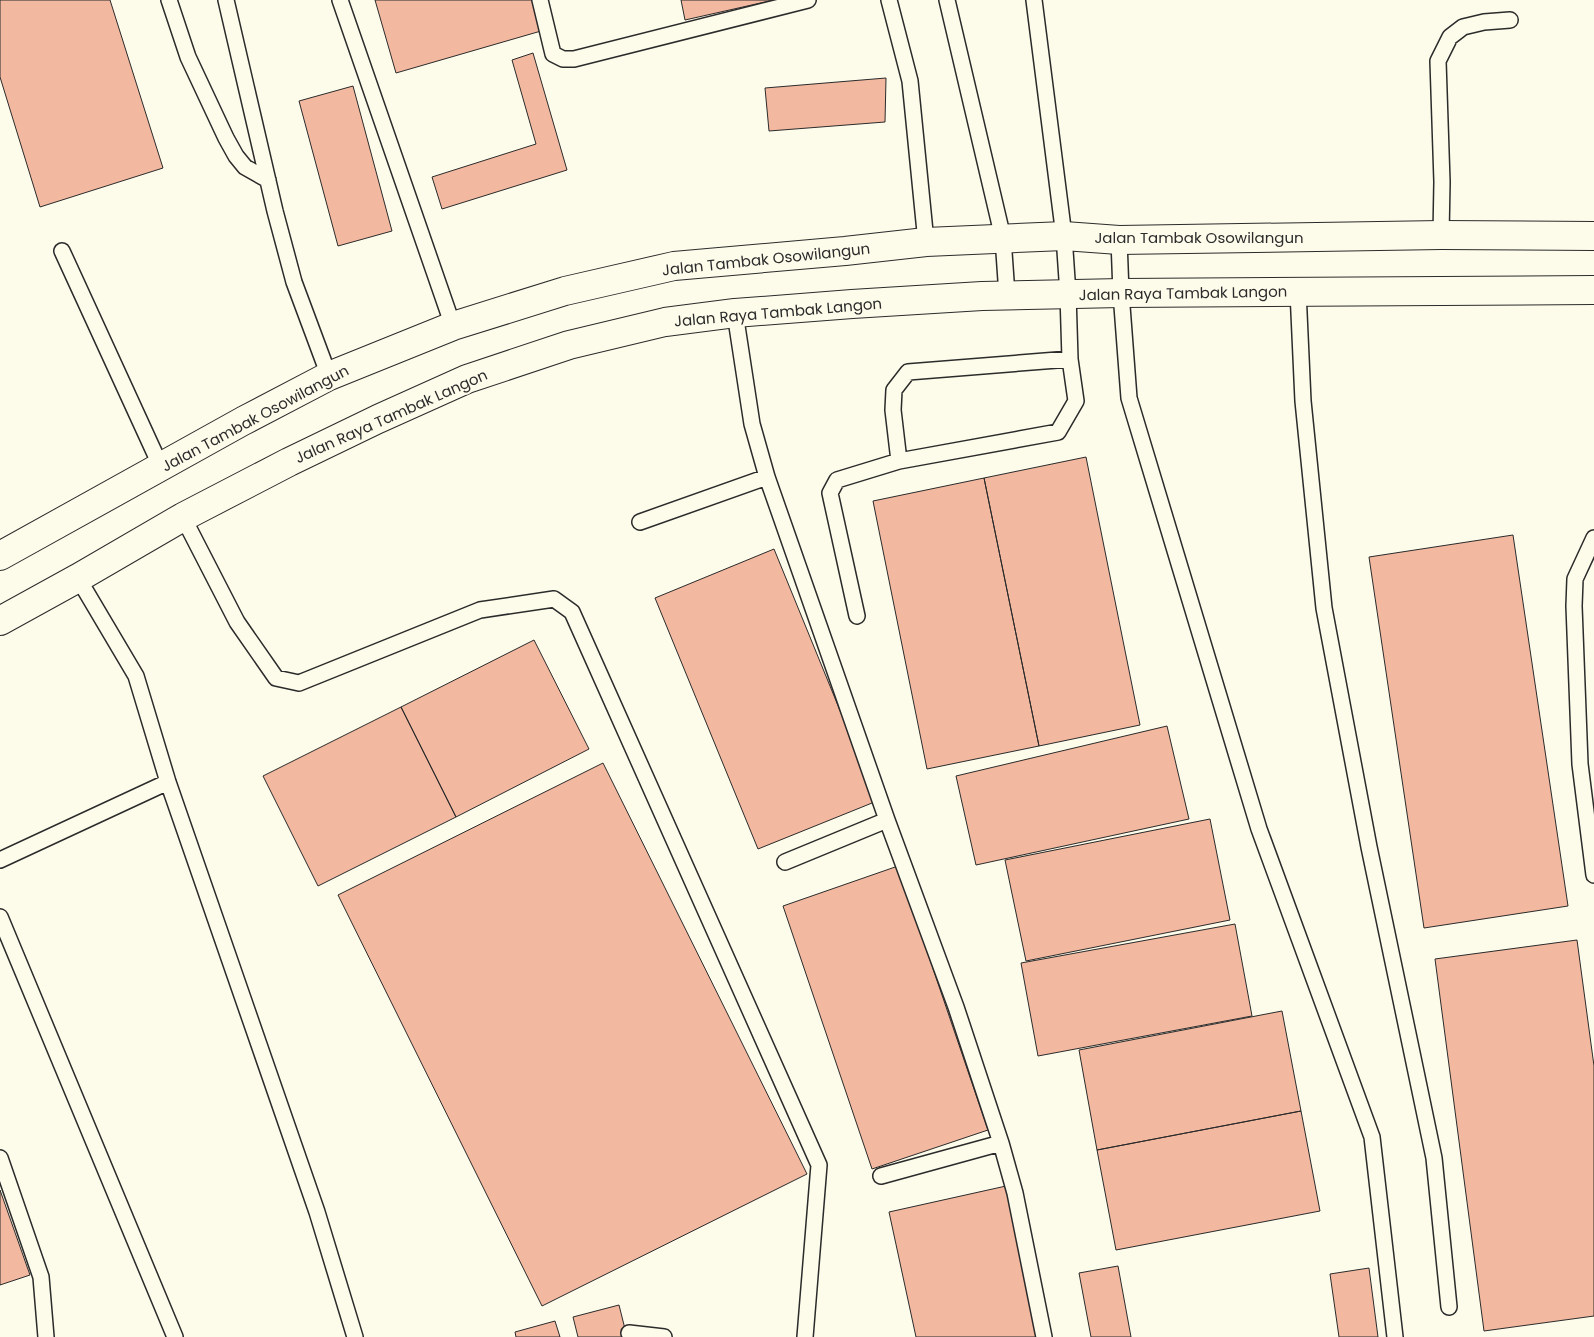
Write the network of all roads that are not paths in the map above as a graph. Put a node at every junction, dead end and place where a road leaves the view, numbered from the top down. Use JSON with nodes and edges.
{"nodes":[{"id":1,"x":169,"y":0,"type":"edge"},
{"id":2,"x":226,"y":0,"type":"edge"},
{"id":3,"x":340,"y":0,"type":"edge"},
{"id":4,"x":540,"y":0,"type":"edge"},
{"id":5,"x":808,"y":0,"type":"edge"},
{"id":6,"x":889,"y":0,"type":"edge"},
{"id":7,"x":947,"y":0,"type":"edge"},
{"id":8,"x":1034,"y":0,"type":"edge"},
{"id":9,"x":1510,"y":20,"type":"dead end"},
{"id":10,"x":268,"y":180,"type":"junction"},
{"id":11,"x":1441,"y":235,"type":"junction"},
{"id":12,"x":1064,"y":236,"type":"junction"},
{"id":13,"x":1594,"y":236,"type":"edge"},
{"id":14,"x":1003,"y":238,"type":"junction"},
{"id":15,"x":1119,"y":240,"type":"junction"},
{"id":16,"x":926,"y":242,"type":"junction"},
{"id":17,"x":62,"y":251,"type":"dead end"},
{"id":18,"x":1594,"y":290,"type":"edge"},
{"id":19,"x":1298,"y":291,"type":"junction"},
{"id":20,"x":1121,"y":293,"type":"junction"},
{"id":21,"x":1068,"y":294,"type":"junction"},
{"id":22,"x":1007,"y":295,"type":"junction"},
{"id":23,"x":735,"y":314,"type":"junction"},
{"id":24,"x":454,"y":326,"type":"junction"},
{"id":25,"x":1070,"y":358,"type":"junction"},
{"id":26,"x":329,"y":376,"type":"junction"},
{"id":27,"x":899,"y":461,"type":"junction"},
{"id":28,"x":161,"y":467,"type":"junction"},
{"id":29,"x":767,"y":477,"type":"junction"},
{"id":30,"x":183,"y":517,"type":"junction"},
{"id":31,"x":640,"y":522,"type":"dead end"},
{"id":32,"x":1594,"y":538,"type":"edge"},
{"id":33,"x":0,"y":556,"type":"edge"},
{"id":34,"x":78,"y":578,"type":"junction"},
{"id":35,"x":857,"y":616,"type":"dead end"},
{"id":36,"x":0,"y":621,"type":"edge"},
{"id":37,"x":168,"y":782,"type":"junction"},
{"id":38,"x":887,"y":820,"type":"junction"},
{"id":39,"x":0,"y":860,"type":"edge"},
{"id":40,"x":785,"y":862,"type":"dead end"},
{"id":41,"x":1594,"y":875,"type":"edge"},
{"id":42,"x":0,"y":916,"type":"edge"},
{"id":43,"x":1001,"y":1143,"type":"junction"},
{"id":44,"x":0,"y":1158,"type":"edge"},
{"id":45,"x":881,"y":1176,"type":"dead end"},
{"id":46,"x":1449,"y":1307,"type":"dead end"},
{"id":47,"x":629,"y":1332,"type":"dead end"},
{"id":48,"x":46,"y":1337,"type":"edge"},
{"id":49,"x":175,"y":1337,"type":"edge"},
{"id":50,"x":355,"y":1337,"type":"edge"},
{"id":51,"x":664,"y":1337,"type":"edge"},
{"id":52,"x":805,"y":1337,"type":"edge"},
{"id":53,"x":1044,"y":1337,"type":"edge"},
{"id":54,"x":1395,"y":1337,"type":"edge"}],
"edges":[{"from":1,"to":10,"type":"lane"},
{"from":2,"to":10,"type":"lane"},
{"from":3,"to":24,"type":"lane"},
{"from":4,"to":5,"type":"lane"},
{"from":6,"to":16,"type":"lane"},
{"from":7,"to":14,"type":"lane"},
{"from":8,"to":12,"type":"lane"},
{"from":9,"to":11,"type":"lane"},
{"from":10,"to":26,"type":"lane"},
{"from":11,"to":13,"type":"highway","name":"Jalan Tambak Osowilangun"},
{"from":11,"to":15,"type":"highway","name":"Jalan Tambak Osowilangun"},
{"from":12,"to":14,"type":"highway","name":"Jalan Tambak Osowilangun"},
{"from":12,"to":15,"type":"highway","name":"Jalan Tambak Osowilangun"},
{"from":12,"to":21,"type":"lane"},
{"from":14,"to":16,"type":"highway","name":"Jalan Tambak Osowilangun"},
{"from":14,"to":22,"type":"lane"},
{"from":15,"to":20,"type":"lane"},
{"from":16,"to":24,"type":"highway","name":"Jalan Tambak Osowilangun"},
{"from":17,"to":28,"type":"lane"},
{"from":18,"to":19,"type":"highway","name":"Jalan Raya Tambak Langon"},
{"from":19,"to":20,"type":"highway","name":"Jalan Raya Tambak Langon"},
{"from":19,"to":46,"type":"lane"},
{"from":20,"to":21,"type":"highway","name":"Jalan Raya Tambak Langon"},
{"from":20,"to":54,"type":"lane"},
{"from":21,"to":22,"type":"highway","name":"Jalan Raya Tambak Langon"},
{"from":21,"to":25,"type":"lane"},
{"from":22,"to":23,"type":"highway","name":"Jalan Raya Tambak Langon"},
{"from":23,"to":29,"type":"lane"},
{"from":23,"to":30,"type":"highway","name":"Jalan Raya Tambak Langon"},
{"from":24,"to":26,"type":"highway","name":"Jalan Tambak Osowilangun"},
{"from":25,"to":27,"type":"lane"},
{"from":25,"to":27,"type":"lane"},
{"from":26,"to":28,"type":"highway","name":"Jalan Tambak Osowilangun"},
{"from":27,"to":35,"type":"lane"},
{"from":28,"to":33,"type":"highway","name":"Jalan Tambak Osowilangun"},
{"from":29,"to":31,"type":"lane"},
{"from":29,"to":38,"type":"lane"},
{"from":30,"to":34,"type":"highway","name":"Jalan Raya Tambak Langon"},
{"from":30,"to":52,"type":"lane"},
{"from":32,"to":41,"type":"lane"},
{"from":34,"to":36,"type":"highway","name":"Jalan Raya Tambak Langon"},
{"from":34,"to":37,"type":"lane"},
{"from":37,"to":39,"type":"lane"},
{"from":37,"to":50,"type":"lane"},
{"from":38,"to":40,"type":"lane"},
{"from":38,"to":43,"type":"lane"},
{"from":42,"to":49,"type":"lane"},
{"from":43,"to":45,"type":"lane"},
{"from":43,"to":53,"type":"lane"},
{"from":44,"to":48,"type":"lane"},
{"from":47,"to":51,"type":"lane"}]}
